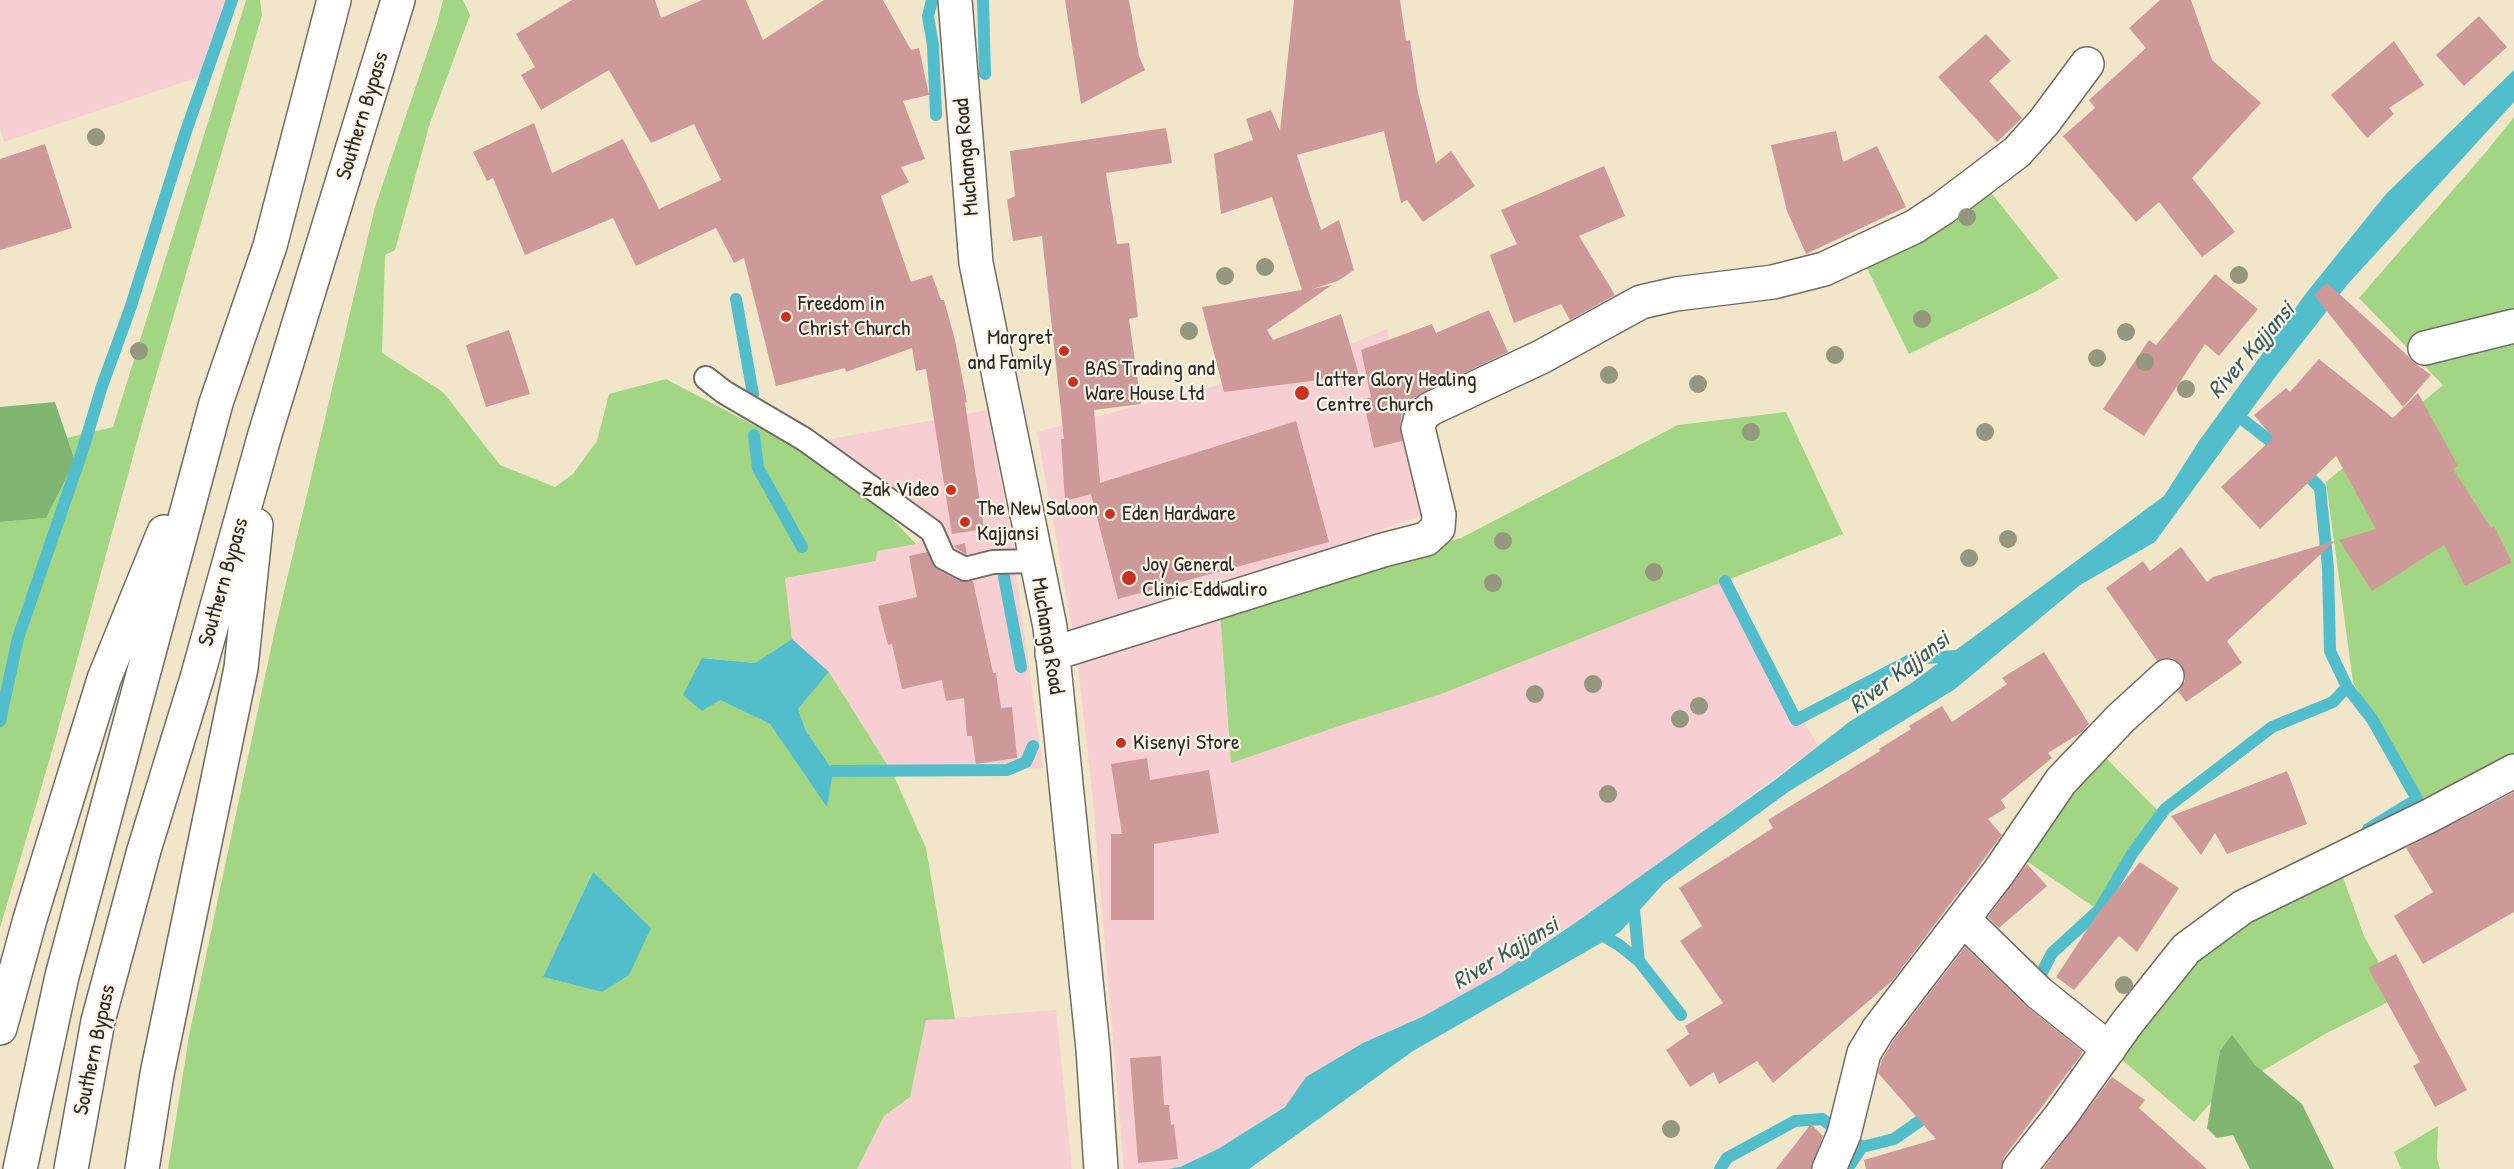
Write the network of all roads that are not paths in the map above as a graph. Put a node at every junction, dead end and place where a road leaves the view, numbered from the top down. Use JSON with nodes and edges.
{"nodes":[{"id":1,"x":398,"y":0,"type":"edge"},
{"id":2,"x":955,"y":0,"type":"edge"},
{"id":3,"x":330,"y":3,"type":"edge"},
{"id":4,"x":2086,"y":64,"type":"dead end"},
{"id":5,"x":2514,"y":326,"type":"edge"},
{"id":6,"x":2425,"y":348,"type":"dead end"},
{"id":7,"x":706,"y":378,"type":"dead end"},
{"id":8,"x":216,"y":403,"type":"junction"},
{"id":9,"x":265,"y":434,"type":"junction"},
{"id":10,"x":1035,"y":561,"type":"junction"},
{"id":11,"x":1052,"y":654,"type":"junction"},
{"id":12,"x":2167,"y":676,"type":"dead end"},
{"id":13,"x":2514,"y":771,"type":"edge"},
{"id":14,"x":1963,"y":919,"type":"junction"},
{"id":15,"x":0,"y":1028,"type":"edge"},
{"id":16,"x":2109,"y":1049,"type":"junction"},
{"id":17,"x":20,"y":1169,"type":"edge"},
{"id":18,"x":71,"y":1169,"type":"edge"},
{"id":19,"x":142,"y":1169,"type":"edge"},
{"id":20,"x":1101,"y":1169,"type":"edge"},
{"id":21,"x":1829,"y":1169,"type":"edge"},
{"id":22,"x":2019,"y":1169,"type":"edge"}],
"edges":[{"from":1,"to":9,"type":"main road","name":"Southern Bypass"},
{"from":2,"to":10,"type":"main road","name":"Muchanga Road"},
{"from":3,"to":8,"type":"main road"},
{"from":4,"to":11,"type":"main road"},
{"from":5,"to":6,"type":"main road"},
{"from":7,"to":10,"type":"lane"},
{"from":8,"to":15,"type":"main road"},
{"from":8,"to":17,"type":"main road"},
{"from":9,"to":18,"type":"main road","name":"Southern Bypass"},
{"from":9,"to":19,"type":"main road"},
{"from":10,"to":11,"type":"main road","name":"Muchanga Road"},
{"from":11,"to":20,"type":"main road","name":"Muchanga Road"},
{"from":12,"to":14,"type":"main road"},
{"from":13,"to":16,"type":"main road"},
{"from":14,"to":16,"type":"main road"},
{"from":14,"to":21,"type":"main road"},
{"from":16,"to":22,"type":"main road"}]}
